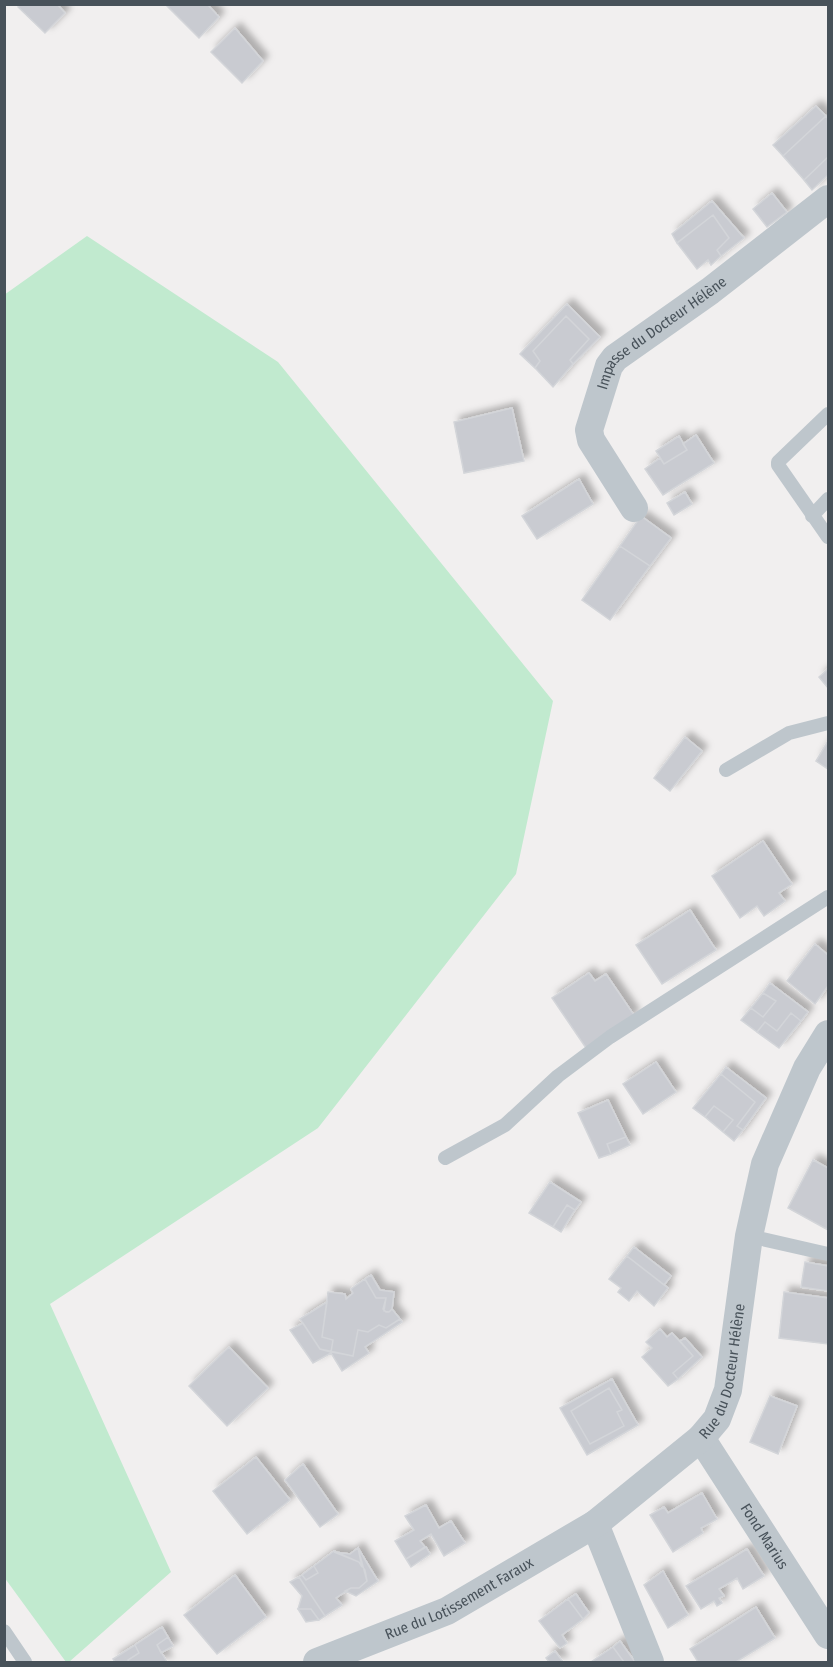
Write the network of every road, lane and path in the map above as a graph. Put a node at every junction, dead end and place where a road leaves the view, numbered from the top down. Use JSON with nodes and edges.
{"nodes":[{"id":1,"x":828,"y":199,"type":"edge"},
{"id":2,"x":828,"y":414,"type":"edge"},
{"id":3,"x":828,"y":499,"type":"edge"},
{"id":4,"x":634,"y":508,"type":"dead end"},
{"id":5,"x":812,"y":516,"type":"junction"},
{"id":6,"x":828,"y":537,"type":"edge"},
{"id":7,"x":828,"y":723,"type":"edge"},
{"id":8,"x":726,"y":770,"type":"dead end"},
{"id":9,"x":828,"y":897,"type":"edge"},
{"id":10,"x":828,"y":1034,"type":"edge"},
{"id":11,"x":445,"y":1158,"type":"dead end"},
{"id":12,"x":749,"y":1236,"type":"junction"},
{"id":13,"x":828,"y":1254,"type":"edge"},
{"id":14,"x":701,"y":1438,"type":"junction"},
{"id":15,"x":596,"y":1524,"type":"junction"},
{"id":16,"x":4,"y":1631,"type":"edge"},
{"id":17,"x":828,"y":1635,"type":"edge"},
{"id":18,"x":25,"y":1662,"type":"edge"},
{"id":19,"x":317,"y":1662,"type":"edge"},
{"id":20,"x":650,"y":1662,"type":"edge"}],
"edges":[{"from":1,"to":4,"type":"street","name":"Impasse du Docteur Hélène"},
{"from":2,"to":5,"type":"lane"},
{"from":3,"to":5,"type":"lane"},
{"from":5,"to":6,"type":"lane"},
{"from":7,"to":8,"type":"lane"},
{"from":9,"to":11,"type":"lane"},
{"from":10,"to":12,"type":"street","name":"Rue du Docteur Hélène"},
{"from":12,"to":13,"type":"lane"},
{"from":12,"to":14,"type":"street","name":"Rue du Docteur Hélène"},
{"from":14,"to":15,"type":"street","name":"Rue du Docteur Hélène"},
{"from":14,"to":17,"type":"street","name":"Fond Marius"},
{"from":15,"to":19,"type":"street","name":"Rue du Lotissement Faraux"},
{"from":15,"to":20,"type":"street"},
{"from":16,"to":18,"type":"lane"}]}
